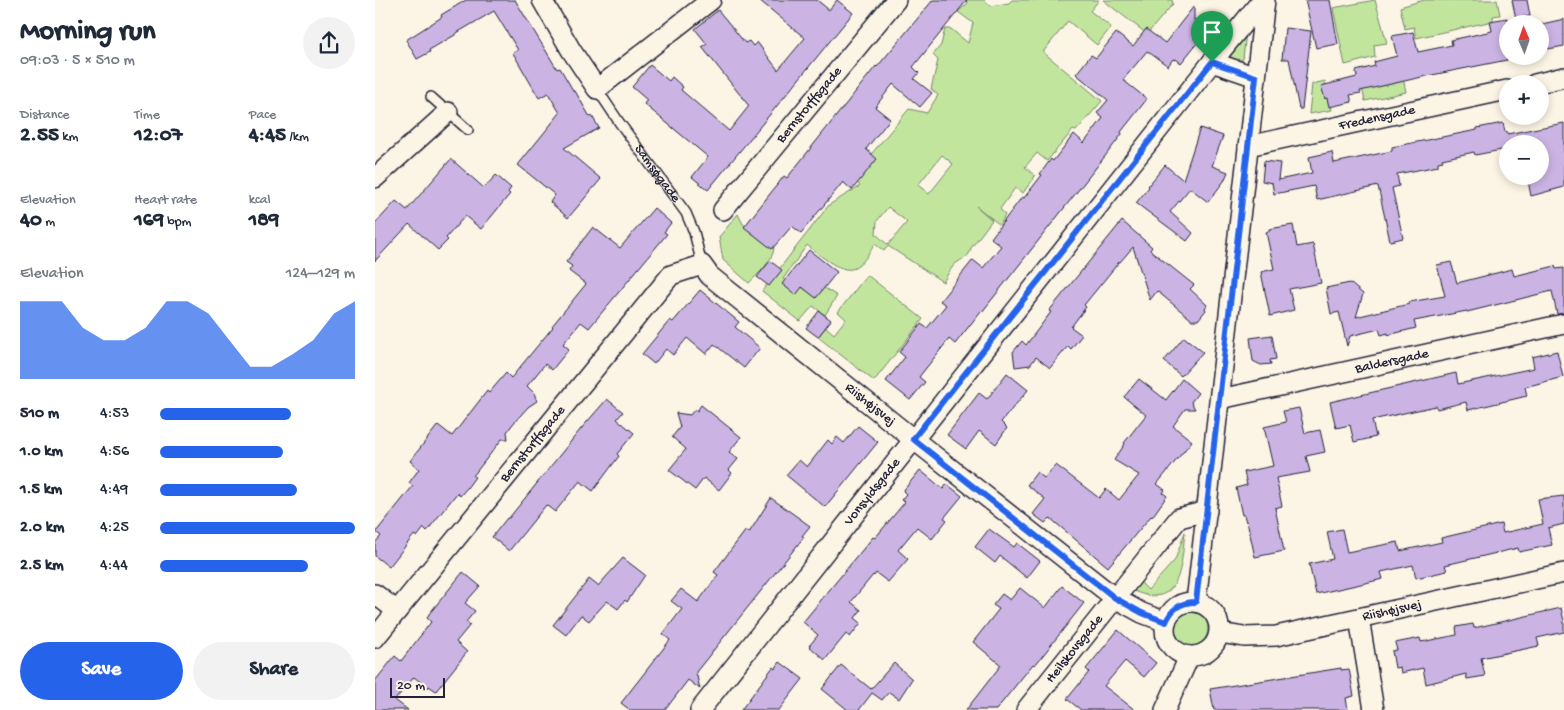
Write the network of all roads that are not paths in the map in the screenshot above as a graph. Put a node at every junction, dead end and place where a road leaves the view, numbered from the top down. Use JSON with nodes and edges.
{"nodes":[{"id":1,"x":542,"y":0,"type":"edge"},
{"id":2,"x":711,"y":0,"type":"edge"},
{"id":3,"x":896,"y":0,"type":"edge"},
{"id":4,"x":1264,"y":0,"type":"edge"},
{"id":5,"x":1212,"y":62,"type":"junction"},
{"id":6,"x":1256,"y":77,"type":"junction"},
{"id":7,"x":1564,"y":78,"type":"edge"},
{"id":8,"x":1549,"y":81,"type":"edge"},
{"id":9,"x":597,"y":89,"type":"junction"},
{"id":10,"x":1499,"y":92,"type":"edge"},
{"id":11,"x":431,"y":97,"type":"dead end"},
{"id":12,"x":448,"y":112,"type":"junction"},
{"id":13,"x":469,"y":130,"type":"dead end"},
{"id":14,"x":1249,"y":146,"type":"junction"},
{"id":15,"x":375,"y":178,"type":"edge"},
{"id":16,"x":723,"y":210,"type":"dead end"},
{"id":17,"x":702,"y":266,"type":"junction"},
{"id":18,"x":1564,"y":324,"type":"edge"},
{"id":19,"x":1220,"y":400,"type":"junction"},
{"id":20,"x":913,"y":439,"type":"junction"},
{"id":21,"x":1207,"y":511,"type":"junction"},
{"id":22,"x":1564,"y":573,"type":"edge"},
{"id":23,"x":375,"y":594,"type":"edge"},
{"id":24,"x":1115,"y":598,"type":"junction"},
{"id":25,"x":1196,"y":602,"type":"junction"},
{"id":26,"x":397,"y":611,"type":"junction"},
{"id":27,"x":1359,"y":618,"type":"junction"},
{"id":28,"x":1166,"y":622,"type":"junction"},
{"id":29,"x":1220,"y":633,"type":"junction"},
{"id":30,"x":375,"y":638,"type":"edge"},
{"id":31,"x":1189,"y":656,"type":"junction"},
{"id":32,"x":700,"y":710,"type":"edge"},
{"id":33,"x":1026,"y":710,"type":"edge"},
{"id":34,"x":1165,"y":710,"type":"edge"},
{"id":35,"x":1375,"y":710,"type":"edge"}],
"edges":[{"from":1,"to":9,"type":"street","name":"Samsøgade"},
{"from":2,"to":9,"type":"street"},
{"from":3,"to":16,"type":"street","name":"Bernstorffsgade"},
{"from":4,"to":5,"type":"street","name":"Vonsyldsgade"},
{"from":4,"to":6,"type":"street"},
{"from":5,"to":6,"type":"street"},
{"from":5,"to":20,"type":"street","name":"Vonsyldsgade"},
{"from":6,"to":14,"type":"street"},
{"from":7,"to":8,"type":"street"},
{"from":9,"to":17,"type":"lane","name":"Samsøgade"},
{"from":10,"to":14,"type":"street","name":"Fredensgade"},
{"from":11,"to":12,"type":"lane"},
{"from":12,"to":13,"type":"lane"},
{"from":12,"to":15,"type":"street"},
{"from":14,"to":19,"type":"street"},
{"from":17,"to":20,"type":"street","name":"Riishøjsvej"},
{"from":17,"to":26,"type":"street","name":"Bernstorffsgade"},
{"from":18,"to":19,"type":"street","name":"Baldersgade"},
{"from":19,"to":21,"type":"street"},
{"from":20,"to":24,"type":"street","name":"Riishøjsvej"},
{"from":20,"to":32,"type":"street","name":"Vonsyldsgade"},
{"from":21,"to":24,"type":"street","name":"Heilskovsgade"},
{"from":21,"to":25,"type":"street"},
{"from":22,"to":27,"type":"street","name":"Riishøjsvej"},
{"from":23,"to":26,"type":"street"},
{"from":24,"to":28,"type":"street","name":"Riishøjsvej"},
{"from":24,"to":33,"type":"street","name":"Heilskovsgade"},
{"from":25,"to":28,"type":"street"},
{"from":25,"to":29,"type":"street"},
{"from":26,"to":30,"type":"street","name":"Bernstorffsgade"},
{"from":27,"to":29,"type":"street","name":"Riishøjsvej"},
{"from":27,"to":35,"type":"street"},
{"from":28,"to":31,"type":"street"},
{"from":29,"to":31,"type":"street"},
{"from":31,"to":34,"type":"street"}]}
